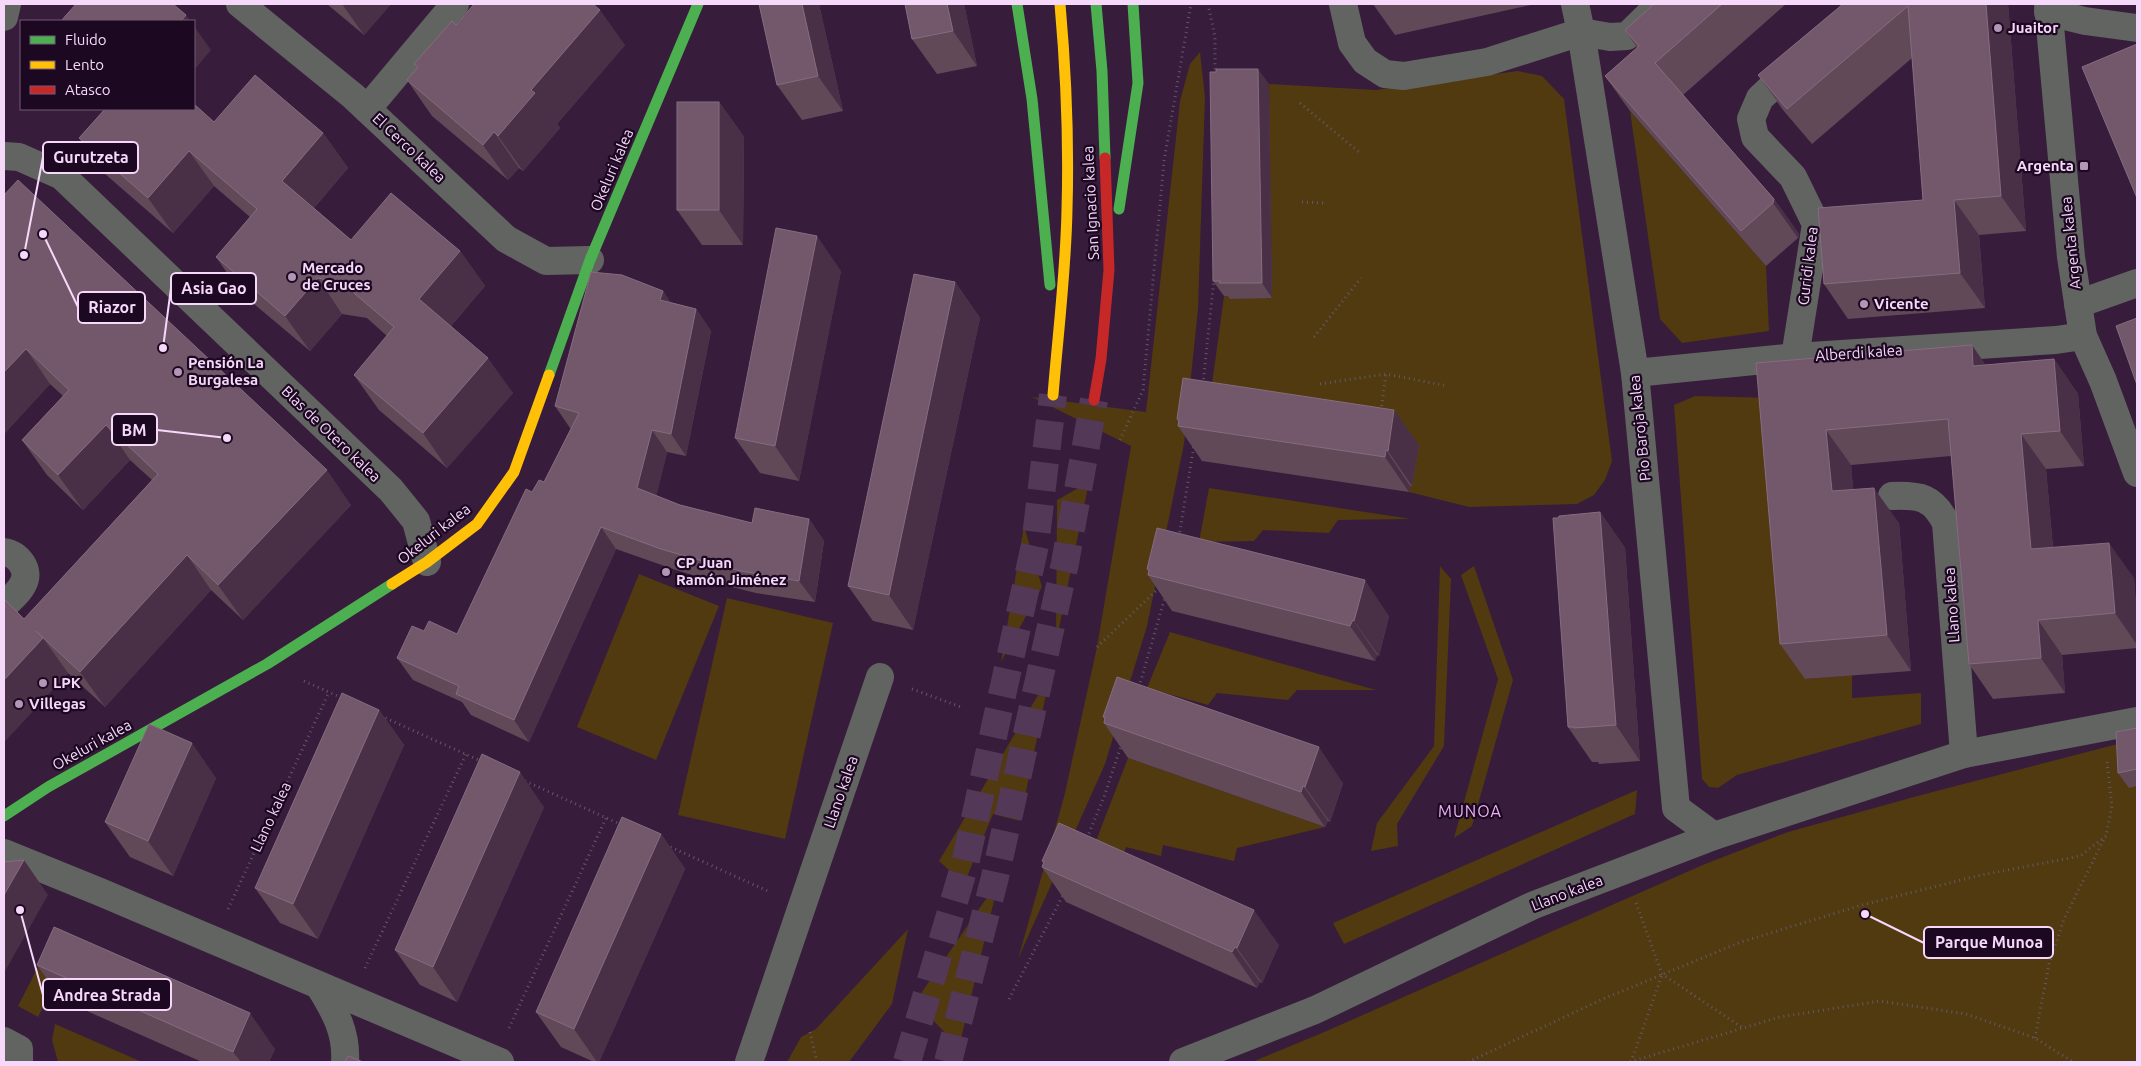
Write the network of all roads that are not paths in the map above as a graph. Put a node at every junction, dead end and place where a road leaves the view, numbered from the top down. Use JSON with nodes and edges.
{"nodes":[{"id":1,"x":8,"y":4,"type":"edge"},
{"id":2,"x":240,"y":4,"type":"edge"},
{"id":3,"x":455,"y":4,"type":"edge"},
{"id":4,"x":698,"y":4,"type":"edge"},
{"id":5,"x":1017,"y":4,"type":"edge"},
{"id":6,"x":1060,"y":4,"type":"edge"},
{"id":7,"x":1096,"y":4,"type":"edge"},
{"id":8,"x":1133,"y":4,"type":"edge"},
{"id":9,"x":1343,"y":4,"type":"edge"},
{"id":10,"x":1575,"y":4,"type":"edge"},
{"id":11,"x":1660,"y":4,"type":"edge"},
{"id":12,"x":2048,"y":8,"type":"edge"},
{"id":13,"x":4,"y":17,"type":"edge"},
{"id":14,"x":2137,"y":28,"type":"edge"},
{"id":15,"x":1581,"y":32,"type":"junction"},
{"id":16,"x":1816,"y":48,"type":"edge"},
{"id":17,"x":367,"y":109,"type":"junction"},
{"id":18,"x":4,"y":156,"type":"edge"},
{"id":19,"x":590,"y":260,"type":"junction"},
{"id":20,"x":1109,"y":270,"type":"junction"},
{"id":21,"x":2137,"y":283,"type":"edge"},
{"id":22,"x":2078,"y":304,"type":"junction"},
{"id":23,"x":2083,"y":336,"type":"junction"},
{"id":24,"x":1056,"y":352,"type":"junction"},
{"id":25,"x":1795,"y":357,"type":"junction"},
{"id":26,"x":1635,"y":373,"type":"junction"},
{"id":27,"x":1053,"y":395,"type":"tunnel mouth"},
{"id":28,"x":1094,"y":400,"type":"tunnel mouth"},
{"id":29,"x":2137,"y":473,"type":"edge"},
{"id":30,"x":1892,"y":496,"type":"dead end"},
{"id":31,"x":4,"y":552,"type":"edge"},
{"id":32,"x":427,"y":562,"type":"junction"},
{"id":33,"x":4,"y":606,"type":"edge"},
{"id":34,"x":880,"y":677,"type":"road end"},
{"id":35,"x":2137,"y":721,"type":"edge"},
{"id":36,"x":1964,"y":754,"type":"junction"},
{"id":37,"x":4,"y":816,"type":"edge"},
{"id":38,"x":1714,"y":836,"type":"junction"},
{"id":39,"x":6,"y":856,"type":"edge"},
{"id":40,"x":320,"y":987,"type":"junction"},
{"id":41,"x":4,"y":1041,"type":"edge"},
{"id":42,"x":497,"y":1061,"type":"edge"},
{"id":43,"x":19,"y":1062,"type":"edge"},
{"id":44,"x":344,"y":1062,"type":"edge"},
{"id":45,"x":749,"y":1062,"type":"edge"},
{"id":46,"x":1183,"y":1062,"type":"edge"}],
"edges":[{"from":1,"to":13,"type":"street"},
{"from":2,"to":17,"type":"street","name":"El Cerco kalea"},
{"from":3,"to":17,"type":"street"},
{"from":4,"to":19,"type":"main road","name":"Okeluri kalea"},
{"from":5,"to":24,"type":"main road"},
{"from":6,"to":24,"type":"main road","name":"San Ignacio kalea"},
{"from":7,"to":20,"type":"main road","name":"San Ignacio kalea"},
{"from":8,"to":20,"type":"main road"},
{"from":9,"to":15,"type":"street"},
{"from":10,"to":15,"type":"street","name":"Pio Baroja kalea"},
{"from":11,"to":15,"type":"street"},
{"from":12,"to":14,"type":"street"},
{"from":12,"to":22,"type":"street","name":"Argenta kalea"},
{"from":15,"to":26,"type":"street","name":"Pio Baroja kalea"},
{"from":16,"to":25,"type":"street","name":"Guridi kalea"},
{"from":17,"to":19,"type":"street","name":"El Cerco kalea"},
{"from":18,"to":32,"type":"street","name":"Blas de Otero kalea"},
{"from":19,"to":32,"type":"main road","name":"Okeluri kalea"},
{"from":20,"to":28,"type":"main road","name":"San Ignacio kalea"},
{"from":21,"to":22,"type":"street"},
{"from":22,"to":23,"type":"street","name":"Argenta kalea"},
{"from":23,"to":25,"type":"street","name":"Alberdi kalea"},
{"from":23,"to":29,"type":"street","name":"Argenta kalea"},
{"from":24,"to":27,"type":"main road","name":"San Ignacio kalea"},
{"from":25,"to":26,"type":"street","name":"Alberdi kalea"},
{"from":26,"to":38,"type":"street","name":"Pio Baroja kalea"},
{"from":30,"to":36,"type":"street","name":"Llano kalea"},
{"from":31,"to":33,"type":"street"},
{"from":32,"to":37,"type":"main road","name":"Okeluri kalea"},
{"from":34,"to":45,"type":"street","name":"Llano kalea"},
{"from":35,"to":36,"type":"street","name":"Llano kalea"},
{"from":36,"to":38,"type":"street","name":"Llano kalea"},
{"from":38,"to":46,"type":"street","name":"Llano kalea"},
{"from":39,"to":40,"type":"street"},
{"from":40,"to":42,"type":"street"},
{"from":40,"to":44,"type":"street"},
{"from":41,"to":43,"type":"street"}]}
